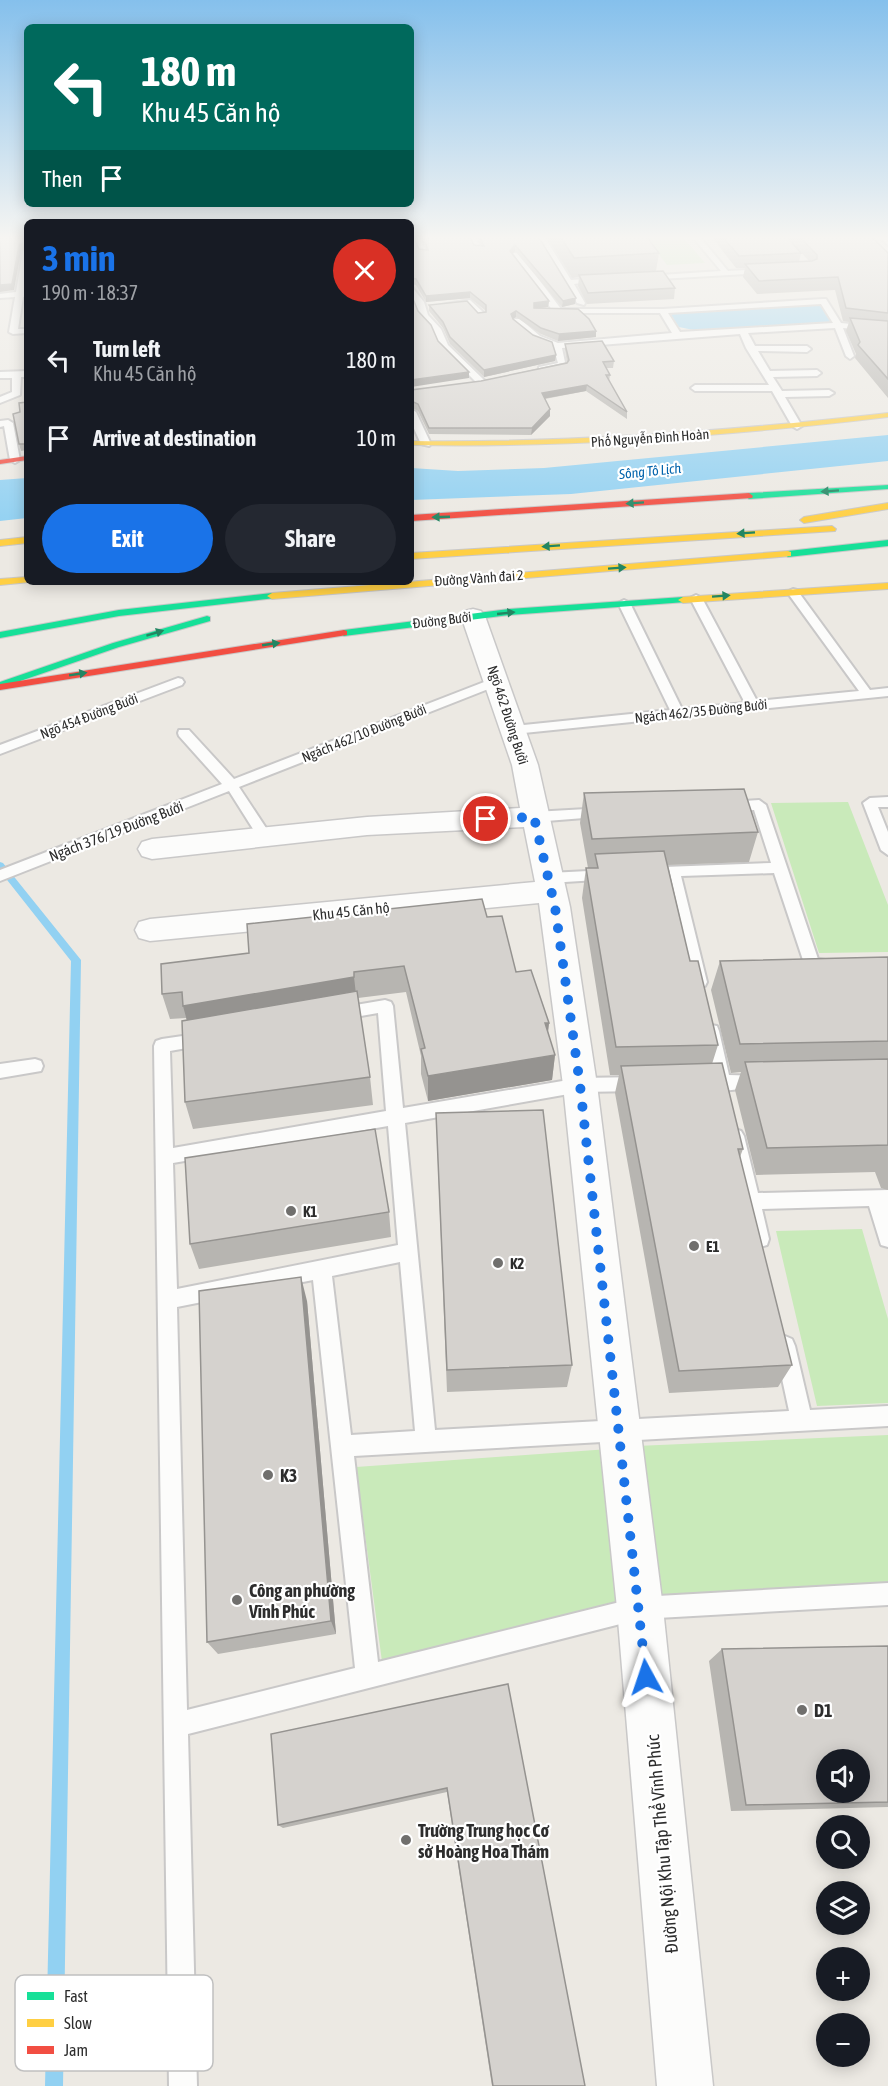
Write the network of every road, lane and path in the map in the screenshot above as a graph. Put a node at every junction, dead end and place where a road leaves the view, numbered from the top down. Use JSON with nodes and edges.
{"nodes":[{"id":1,"x":439,"y":333,"type":"edge"},
{"id":2,"x":532,"y":333,"type":"edge"},
{"id":3,"x":713,"y":333,"type":"edge"},
{"id":4,"x":743,"y":333,"type":"edge"},
{"id":5,"x":841,"y":333,"type":"edge"},
{"id":6,"x":677,"y":335,"type":"joint"},
{"id":7,"x":557,"y":346,"type":"junction"},
{"id":8,"x":750,"y":348,"type":"junction"},
{"id":9,"x":807,"y":349,"type":"dead end"},
{"id":10,"x":850,"y":356,"type":"dead end"},
{"id":11,"x":532,"y":371,"type":"edge"},
{"id":12,"x":817,"y":373,"type":"dead end"},
{"id":13,"x":24,"y":374,"type":"edge"},
{"id":14,"x":766,"y":374,"type":"junction"},
{"id":15,"x":0,"y":375,"type":"edge"},
{"id":16,"x":16,"y":375,"type":"junction"},
{"id":17,"x":491,"y":380,"type":"edge"},
{"id":18,"x":481,"y":382,"type":"junction"},
{"id":19,"x":469,"y":384,"type":"edge"},
{"id":20,"x":695,"y":388,"type":"dead end"},
{"id":21,"x":776,"y":391,"type":"junction"},
{"id":22,"x":829,"y":393,"type":"dead end"},
{"id":23,"x":0,"y":400,"type":"edge"},
{"id":24,"x":888,"y":415,"type":"edge"},
{"id":25,"x":414,"y":418,"type":"edge"},
{"id":26,"x":0,"y":424,"type":"edge"},
{"id":27,"x":797,"y":426,"type":"junction"},
{"id":28,"x":414,"y":443,"type":"edge"},
{"id":29,"x":426,"y":444,"type":"junction"},
{"id":30,"x":18,"y":456,"type":"edge"},
{"id":31,"x":0,"y":462,"type":"edge"},
{"id":32,"x":888,"y":487,"type":"edge"},
{"id":33,"x":888,"y":506,"type":"edge"},
{"id":34,"x":414,"y":518,"type":"edge"},
{"id":35,"x":845,"y":528,"type":"dead end"},
{"id":36,"x":771,"y":531,"type":"junction"},
{"id":37,"x":24,"y":540,"type":"edge"},
{"id":38,"x":0,"y":543,"type":"edge"},
{"id":39,"x":888,"y":543,"type":"edge"},
{"id":40,"x":414,"y":556,"type":"edge"},
{"id":41,"x":776,"y":556,"type":"junction"},
{"id":42,"x":846,"y":562,"type":"dead end"},
{"id":43,"x":24,"y":580,"type":"edge"},
{"id":44,"x":0,"y":582,"type":"edge"},
{"id":45,"x":414,"y":583,"type":"edge"},
{"id":46,"x":394,"y":585,"type":"edge"},
{"id":47,"x":887,"y":588,"type":"edge"},
{"id":48,"x":328,"y":590,"type":"junction"},
{"id":49,"x":794,"y":591,"type":"junction"},
{"id":50,"x":696,"y":598,"type":"junction"},
{"id":51,"x":624,"y":603,"type":"junction"},
{"id":52,"x":472,"y":616,"type":"junction"},
{"id":53,"x":0,"y":635,"type":"edge"},
{"id":54,"x":497,"y":681,"type":"junction"},
{"id":55,"x":178,"y":682,"type":"dead end"},
{"id":56,"x":0,"y":686,"type":"edge"},
{"id":57,"x":888,"y":692,"type":"edge"},
{"id":58,"x":867,"y":694,"type":"junction"},
{"id":59,"x":753,"y":706,"type":"junction"},
{"id":60,"x":678,"y":713,"type":"junction"},
{"id":61,"x":514,"y":729,"type":"junction"},
{"id":62,"x":184,"y":733,"type":"dead end"},
{"id":63,"x":0,"y":750,"type":"edge"},
{"id":64,"x":232,"y":786,"type":"junction"},
{"id":65,"x":888,"y":802,"type":"edge"},
{"id":66,"x":712,"y":807,"type":"edge"},
{"id":67,"x":617,"y":812,"type":"edge"},
{"id":68,"x":534,"y":817,"type":"junction"},
{"id":69,"x":265,"y":837,"type":"junction"},
{"id":70,"x":152,"y":849,"type":"dead end"},
{"id":71,"x":888,"y":850,"type":"edge"},
{"id":72,"x":780,"y":868,"type":"junction"},
{"id":73,"x":673,"y":872,"type":"junction"},
{"id":74,"x":651,"y":873,"type":"edge"},
{"id":75,"x":628,"y":874,"type":"edge"},
{"id":76,"x":0,"y":876,"type":"edge"},
{"id":77,"x":552,"y":892,"type":"junction"},
{"id":78,"x":150,"y":930,"type":"dead end"},
{"id":79,"x":261,"y":943,"type":"edge"},
{"id":80,"x":845,"y":964,"type":"edge"},
{"id":81,"x":326,"y":1017,"type":"edge"},
{"id":82,"x":221,"y":1035,"type":"edge"},
{"id":83,"x":35,"y":1066,"type":"dead end"},
{"id":84,"x":0,"y":1071,"type":"edge"},
{"id":85,"x":782,"y":1081,"type":"edge"},
{"id":86,"x":723,"y":1082,"type":"junction"},
{"id":87,"x":687,"y":1083,"type":"edge"},
{"id":88,"x":651,"y":1084,"type":"edge"},
{"id":89,"x":580,"y":1085,"type":"junction"},
{"id":90,"x":395,"y":1117,"type":"junction"},
{"id":91,"x":164,"y":1157,"type":"junction"},
{"id":92,"x":882,"y":1198,"type":"edge"},
{"id":93,"x":751,"y":1201,"type":"junction"},
{"id":94,"x":888,"y":1239,"type":"edge"},
{"id":95,"x":408,"y":1252,"type":"junction"},
{"id":96,"x":764,"y":1259,"type":"edge"},
{"id":97,"x":322,"y":1270,"type":"junction"},
{"id":98,"x":167,"y":1300,"type":"junction"},
{"id":99,"x":781,"y":1328,"type":"edge"},
{"id":100,"x":888,"y":1416,"type":"edge"},
{"id":101,"x":802,"y":1421,"type":"junction"},
{"id":102,"x":620,"y":1431,"type":"junction"},
{"id":103,"x":426,"y":1442,"type":"junction"},
{"id":104,"x":342,"y":1446,"type":"junction"},
{"id":105,"x":888,"y":1594,"type":"edge"},
{"id":106,"x":640,"y":1608,"type":"junction"},
{"id":107,"x":368,"y":1678,"type":"junction"},
{"id":108,"x":176,"y":1725,"type":"junction"},
{"id":109,"x":181,"y":1975,"type":"edge"},
{"id":110,"x":183,"y":2071,"type":"edge"},
{"id":111,"x":183,"y":2086,"type":"edge"},
{"id":112,"x":685,"y":2086,"type":"edge"}],
"edges":[{"from":1,"to":18,"type":"lane"},
{"from":2,"to":7,"type":"lane"},
{"from":3,"to":6,"type":"lane"},
{"from":4,"to":8,"type":"lane"},
{"from":5,"to":10,"type":"lane"},
{"from":6,"to":7,"type":"lane"},
{"from":7,"to":11,"type":"lane"},
{"from":8,"to":9,"type":"lane"},
{"from":8,"to":14,"type":"lane"},
{"from":12,"to":14,"type":"lane"},
{"from":13,"to":16,"type":"lane"},
{"from":14,"to":21,"type":"lane"},
{"from":15,"to":16,"type":"lane"},
{"from":16,"to":23,"type":"lane"},
{"from":17,"to":18,"type":"lane"},
{"from":18,"to":19,"type":"lane"},
{"from":20,"to":21,"type":"lane"},
{"from":21,"to":22,"type":"lane"},
{"from":21,"to":27,"type":"lane"},
{"from":24,"to":27,"type":"main road","name":"Phố Nguyễn Đình Hoàn"},
{"from":25,"to":29,"type":"lane"},
{"from":26,"to":30,"type":"lane"},
{"from":27,"to":29,"type":"main road","name":"Phố Nguyễn Đình Hoàn"},
{"from":28,"to":29,"type":"main road","name":"Phố Nguyễn Đình Hoàn"},
{"from":30,"to":31,"type":"main road"},
{"from":32,"to":34,"type":"main road","one_way":true},
{"from":33,"to":36,"type":"main road"},
{"from":35,"to":36,"type":"main road","name":"Đường Vành đai 2"},
{"from":36,"to":40,"type":"main road","name":"Đường Vành đai 2","one_way":true},
{"from":37,"to":38,"type":"main road"},
{"from":39,"to":41,"type":"main road","name":"Đường Vành đai 2"},
{"from":41,"to":42,"type":"main road"},
{"from":45,"to":41,"type":"main road","name":"Đường Vành đai 2","one_way":true},
{"from":43,"to":44,"type":"main road"},
{"from":48,"to":46,"type":"main road","name":"Đường Vành đai 2","one_way":true},
{"from":47,"to":49,"type":"main road","name":"Đường Bưởi"},
{"from":48,"to":53,"type":"main road","name":"Đường Vành đai 2"},
{"from":56,"to":48,"type":"main road","one_way":true},
{"from":50,"to":49,"type":"main road","name":"Đường Bưởi","one_way":true},
{"from":49,"to":58,"type":"lane"},
{"from":50,"to":51,"type":"main road","name":"Đường Bưởi"},
{"from":50,"to":59,"type":"lane"},
{"from":52,"to":51,"type":"main road","name":"Đường Bưởi","one_way":true},
{"from":51,"to":60,"type":"lane"},
{"from":52,"to":54,"type":"street","name":"Ngõ 462 Đường Bưởi"},
{"from":56,"to":52,"type":"main road","name":"Đường Bưởi","one_way":true},
{"from":54,"to":61,"type":"street","name":"Ngõ 462 Đường Bưởi"},
{"from":54,"to":64,"type":"lane","name":"Ngách 462/10 Đường Bưởi"},
{"from":55,"to":63,"type":"lane","name":"Ngõ 454 Đường Bưởi"},
{"from":57,"to":58,"type":"lane","name":"Ngách 462/35 Đường Bưởi"},
{"from":58,"to":59,"type":"lane","name":"Ngách 462/35 Đường Bưởi"},
{"from":59,"to":60,"type":"lane","name":"Ngách 462/35 Đường Bưởi"},
{"from":60,"to":61,"type":"lane","name":"Ngách 462/35 Đường Bưởi"},
{"from":61,"to":68,"type":"street","name":"Ngõ 462 Đường Bưởi"},
{"from":62,"to":64,"type":"lane"},
{"from":64,"to":69,"type":"lane"},
{"from":64,"to":76,"type":"lane","name":"Ngách 376/19 Đường Bưởi"},
{"from":65,"to":71,"type":"lane"},
{"from":66,"to":72,"type":"lane"},
{"from":67,"to":68,"type":"lane"},
{"from":68,"to":69,"type":"street"},
{"from":68,"to":77,"type":"street","name":"Đường Nội Khu Tập Thể Vĩnh Phúc"},
{"from":69,"to":70,"type":"street"},
{"from":72,"to":73,"type":"lane"},
{"from":72,"to":80,"type":"lane"},
{"from":73,"to":74,"type":"lane"},
{"from":73,"to":86,"type":"lane"},
{"from":75,"to":77,"type":"lane"},
{"from":77,"to":78,"type":"street","name":"Khu 45 Căn hộ"},
{"from":77,"to":79,"type":"street"},
{"from":77,"to":89,"type":"street","name":"Đường Nội Khu Tập Thể Vĩnh Phúc"},
{"from":81,"to":90,"type":"lane"},
{"from":82,"to":91,"type":"lane"},
{"from":83,"to":84,"type":"lane"},
{"from":85,"to":86,"type":"lane"},
{"from":86,"to":87,"type":"lane"},
{"from":86,"to":93,"type":"lane"},
{"from":88,"to":89,"type":"lane"},
{"from":89,"to":90,"type":"lane"},
{"from":89,"to":102,"type":"street","name":"Đường Nội Khu Tập Thể Vĩnh Phúc"},
{"from":90,"to":91,"type":"lane"},
{"from":90,"to":95,"type":"lane"},
{"from":91,"to":98,"type":"lane"},
{"from":92,"to":93,"type":"lane"},
{"from":92,"to":94,"type":"lane"},
{"from":93,"to":96,"type":"lane"},
{"from":95,"to":97,"type":"lane"},
{"from":95,"to":103,"type":"lane"},
{"from":97,"to":98,"type":"lane"},
{"from":97,"to":104,"type":"lane"},
{"from":98,"to":108,"type":"lane"},
{"from":99,"to":101,"type":"lane"},
{"from":100,"to":101,"type":"lane"},
{"from":101,"to":102,"type":"lane"},
{"from":102,"to":103,"type":"lane"},
{"from":102,"to":106,"type":"street","name":"Đường Nội Khu Tập Thể Vĩnh Phúc"},
{"from":103,"to":104,"type":"lane"},
{"from":104,"to":107,"type":"lane"},
{"from":105,"to":106,"type":"lane"},
{"from":106,"to":107,"type":"lane"},
{"from":106,"to":112,"type":"street","name":"Đường Nội Khu Tập Thể Vĩnh Phúc"},
{"from":107,"to":108,"type":"lane"},
{"from":108,"to":109,"type":"lane"},
{"from":110,"to":111,"type":"lane"}]}
